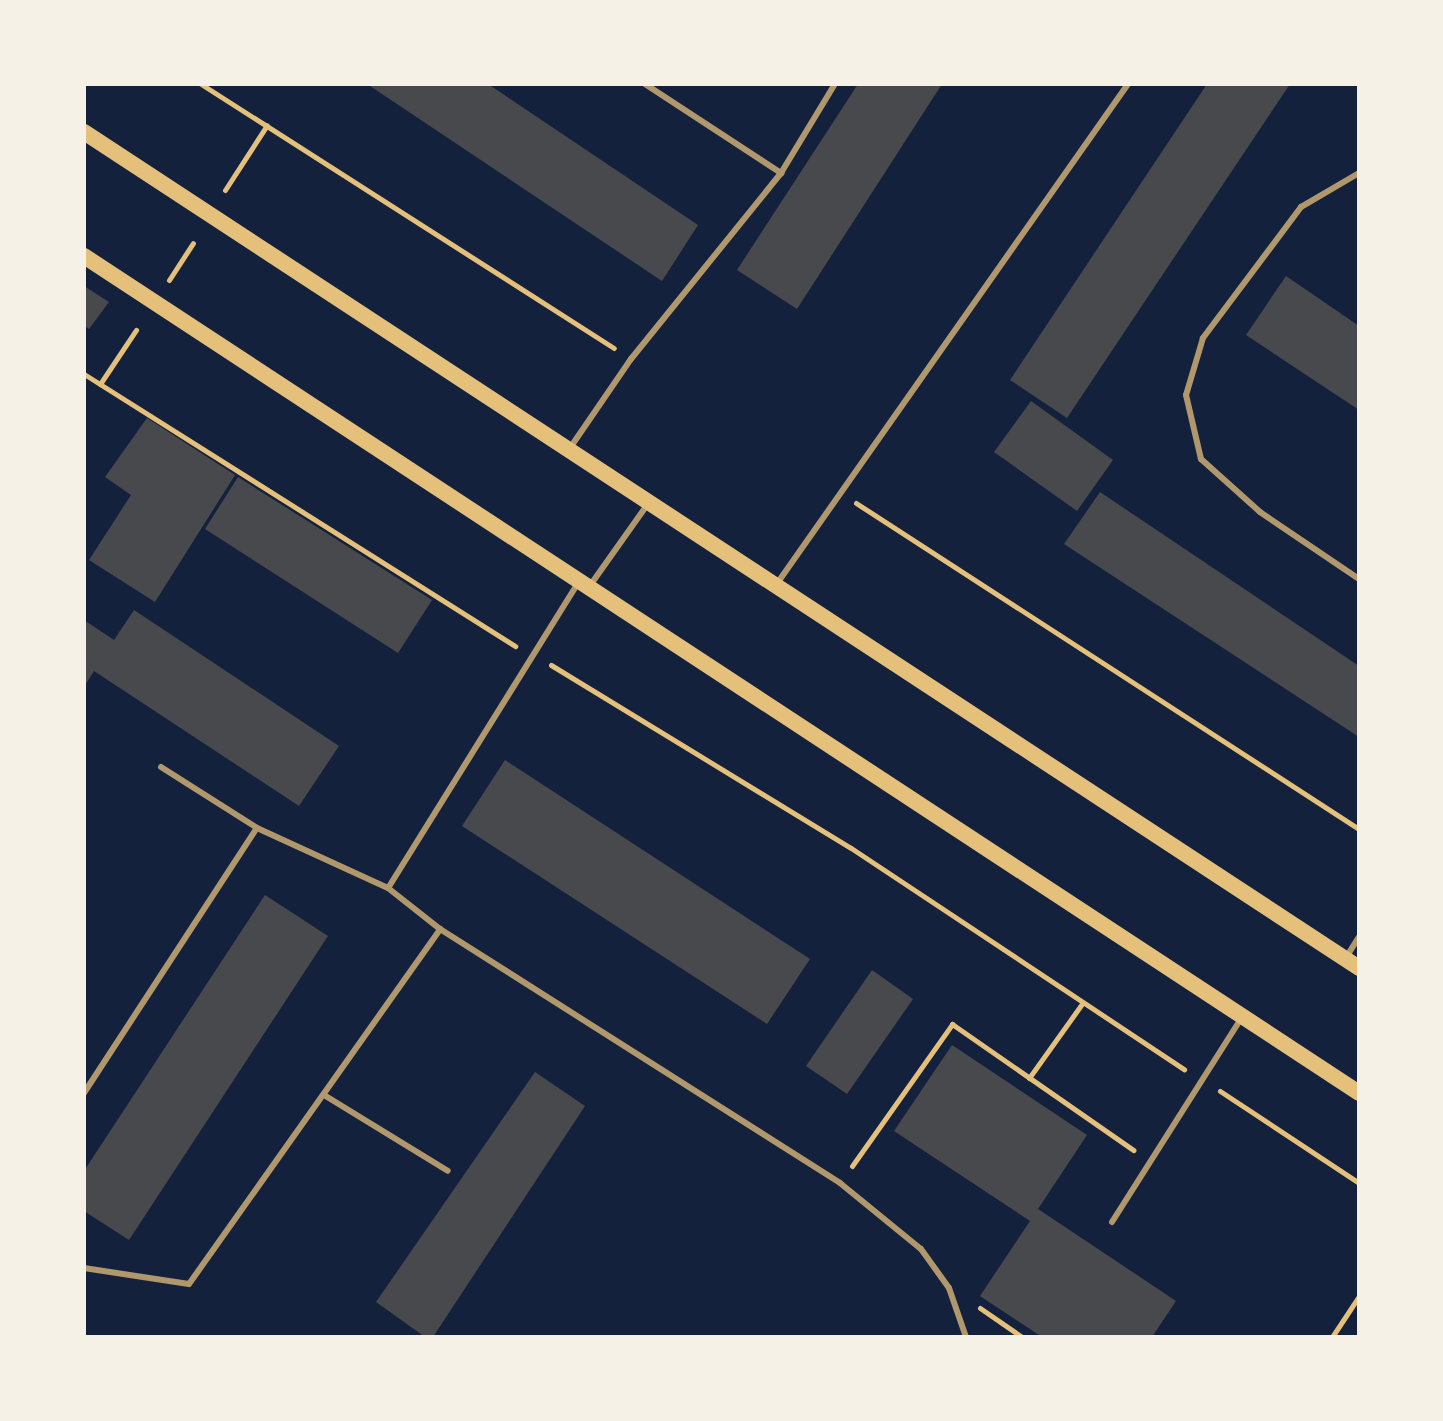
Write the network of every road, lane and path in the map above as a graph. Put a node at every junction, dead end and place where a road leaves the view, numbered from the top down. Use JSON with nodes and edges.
{"nodes":[{"id":1,"x":201,"y":84,"type":"edge"},
{"id":2,"x":645,"y":84,"type":"edge"},
{"id":3,"x":835,"y":84,"type":"edge"},
{"id":4,"x":1128,"y":84,"type":"edge"},
{"id":5,"x":267,"y":125,"type":"junction"},
{"id":6,"x":84,"y":132,"type":"edge"},
{"id":7,"x":781,"y":173,"type":"junction"},
{"id":8,"x":1359,"y":173,"type":"edge"},
{"id":9,"x":225,"y":190,"type":"dead end"},
{"id":10,"x":193,"y":243,"type":"dead end"},
{"id":11,"x":84,"y":256,"type":"edge"},
{"id":12,"x":169,"y":280,"type":"dead end"},
{"id":13,"x":136,"y":330,"type":"dead end"},
{"id":14,"x":631,"y":359,"type":"junction"},
{"id":15,"x":84,"y":374,"type":"edge"},
{"id":16,"x":100,"y":384,"type":"junction"},
{"id":17,"x":568,"y":451,"type":"junction"},
{"id":18,"x":841,"y":493,"type":"junction"},
{"id":19,"x":647,"y":504,"type":"junction"},
{"id":20,"x":1359,"y":579,"type":"edge"},
{"id":21,"x":582,"y":586,"type":"junction"},
{"id":22,"x":775,"y":587,"type":"junction"},
{"id":23,"x":515,"y":646,"type":"dead end"},
{"id":24,"x":551,"y":665,"type":"dead end"},
{"id":25,"x":161,"y":767,"type":"dead end"},
{"id":26,"x":257,"y":828,"type":"junction"},
{"id":27,"x":1359,"y":829,"type":"edge"},
{"id":28,"x":388,"y":888,"type":"junction"},
{"id":29,"x":440,"y":929,"type":"junction"},
{"id":30,"x":1359,"y":937,"type":"edge"},
{"id":31,"x":1352,"y":964,"type":"edge"},
{"id":32,"x":1081,"y":1005,"type":"junction"},
{"id":33,"x":1242,"y":1017,"type":"junction"},
{"id":34,"x":1029,"y":1078,"type":"junction"},
{"id":35,"x":1203,"y":1081,"type":"junction"},
{"id":36,"x":84,"y":1093,"type":"edge"},
{"id":37,"x":1359,"y":1093,"type":"edge"},
{"id":38,"x":324,"y":1095,"type":"junction"},
{"id":39,"x":1150,"y":1162,"type":"junction"},
{"id":40,"x":448,"y":1171,"type":"dead end"},
{"id":41,"x":840,"y":1183,"type":"junction"},
{"id":42,"x":1359,"y":1183,"type":"edge"},
{"id":43,"x":1112,"y":1222,"type":"dead end"},
{"id":44,"x":84,"y":1268,"type":"edge"},
{"id":45,"x":949,"y":1288,"type":"junction"},
{"id":46,"x":1359,"y":1296,"type":"edge"},
{"id":47,"x":966,"y":1337,"type":"edge"},
{"id":48,"x":1022,"y":1337,"type":"edge"},
{"id":49,"x":1332,"y":1337,"type":"edge"}],
"edges":[{"from":1,"to":5,"type":"path"},
{"from":2,"to":7,"type":"lane"},
{"from":3,"to":7,"type":"lane"},
{"from":4,"to":18,"type":"lane"},
{"from":5,"to":9,"type":"path"},
{"from":5,"to":14,"type":"path"},
{"from":6,"to":17,"type":"main road"},
{"from":7,"to":14,"type":"lane"},
{"from":8,"to":20,"type":"lane"},
{"from":10,"to":12,"type":"path"},
{"from":11,"to":21,"type":"main road"},
{"from":13,"to":16,"type":"path"},
{"from":14,"to":17,"type":"lane"},
{"from":15,"to":16,"type":"path"},
{"from":16,"to":23,"type":"path"},
{"from":17,"to":19,"type":"main road"},
{"from":18,"to":22,"type":"lane"},
{"from":18,"to":27,"type":"path"},
{"from":19,"to":21,"type":"lane"},
{"from":19,"to":22,"type":"main road"},
{"from":21,"to":28,"type":"lane"},
{"from":21,"to":33,"type":"main road"},
{"from":22,"to":31,"type":"main road"},
{"from":24,"to":32,"type":"path"},
{"from":25,"to":26,"type":"lane"},
{"from":26,"to":28,"type":"lane"},
{"from":26,"to":36,"type":"lane"},
{"from":28,"to":29,"type":"lane"},
{"from":29,"to":38,"type":"lane"},
{"from":29,"to":41,"type":"lane"},
{"from":30,"to":31,"type":"lane"},
{"from":32,"to":34,"type":"path"},
{"from":32,"to":35,"type":"path"},
{"from":33,"to":35,"type":"lane"},
{"from":33,"to":37,"type":"main road"},
{"from":34,"to":39,"type":"path"},
{"from":34,"to":41,"type":"path"},
{"from":35,"to":39,"type":"lane"},
{"from":35,"to":42,"type":"path"},
{"from":38,"to":40,"type":"lane"},
{"from":38,"to":44,"type":"lane"},
{"from":39,"to":43,"type":"lane"},
{"from":41,"to":45,"type":"lane"},
{"from":45,"to":47,"type":"lane"},
{"from":45,"to":48,"type":"path"},
{"from":46,"to":49,"type":"path"}]}
